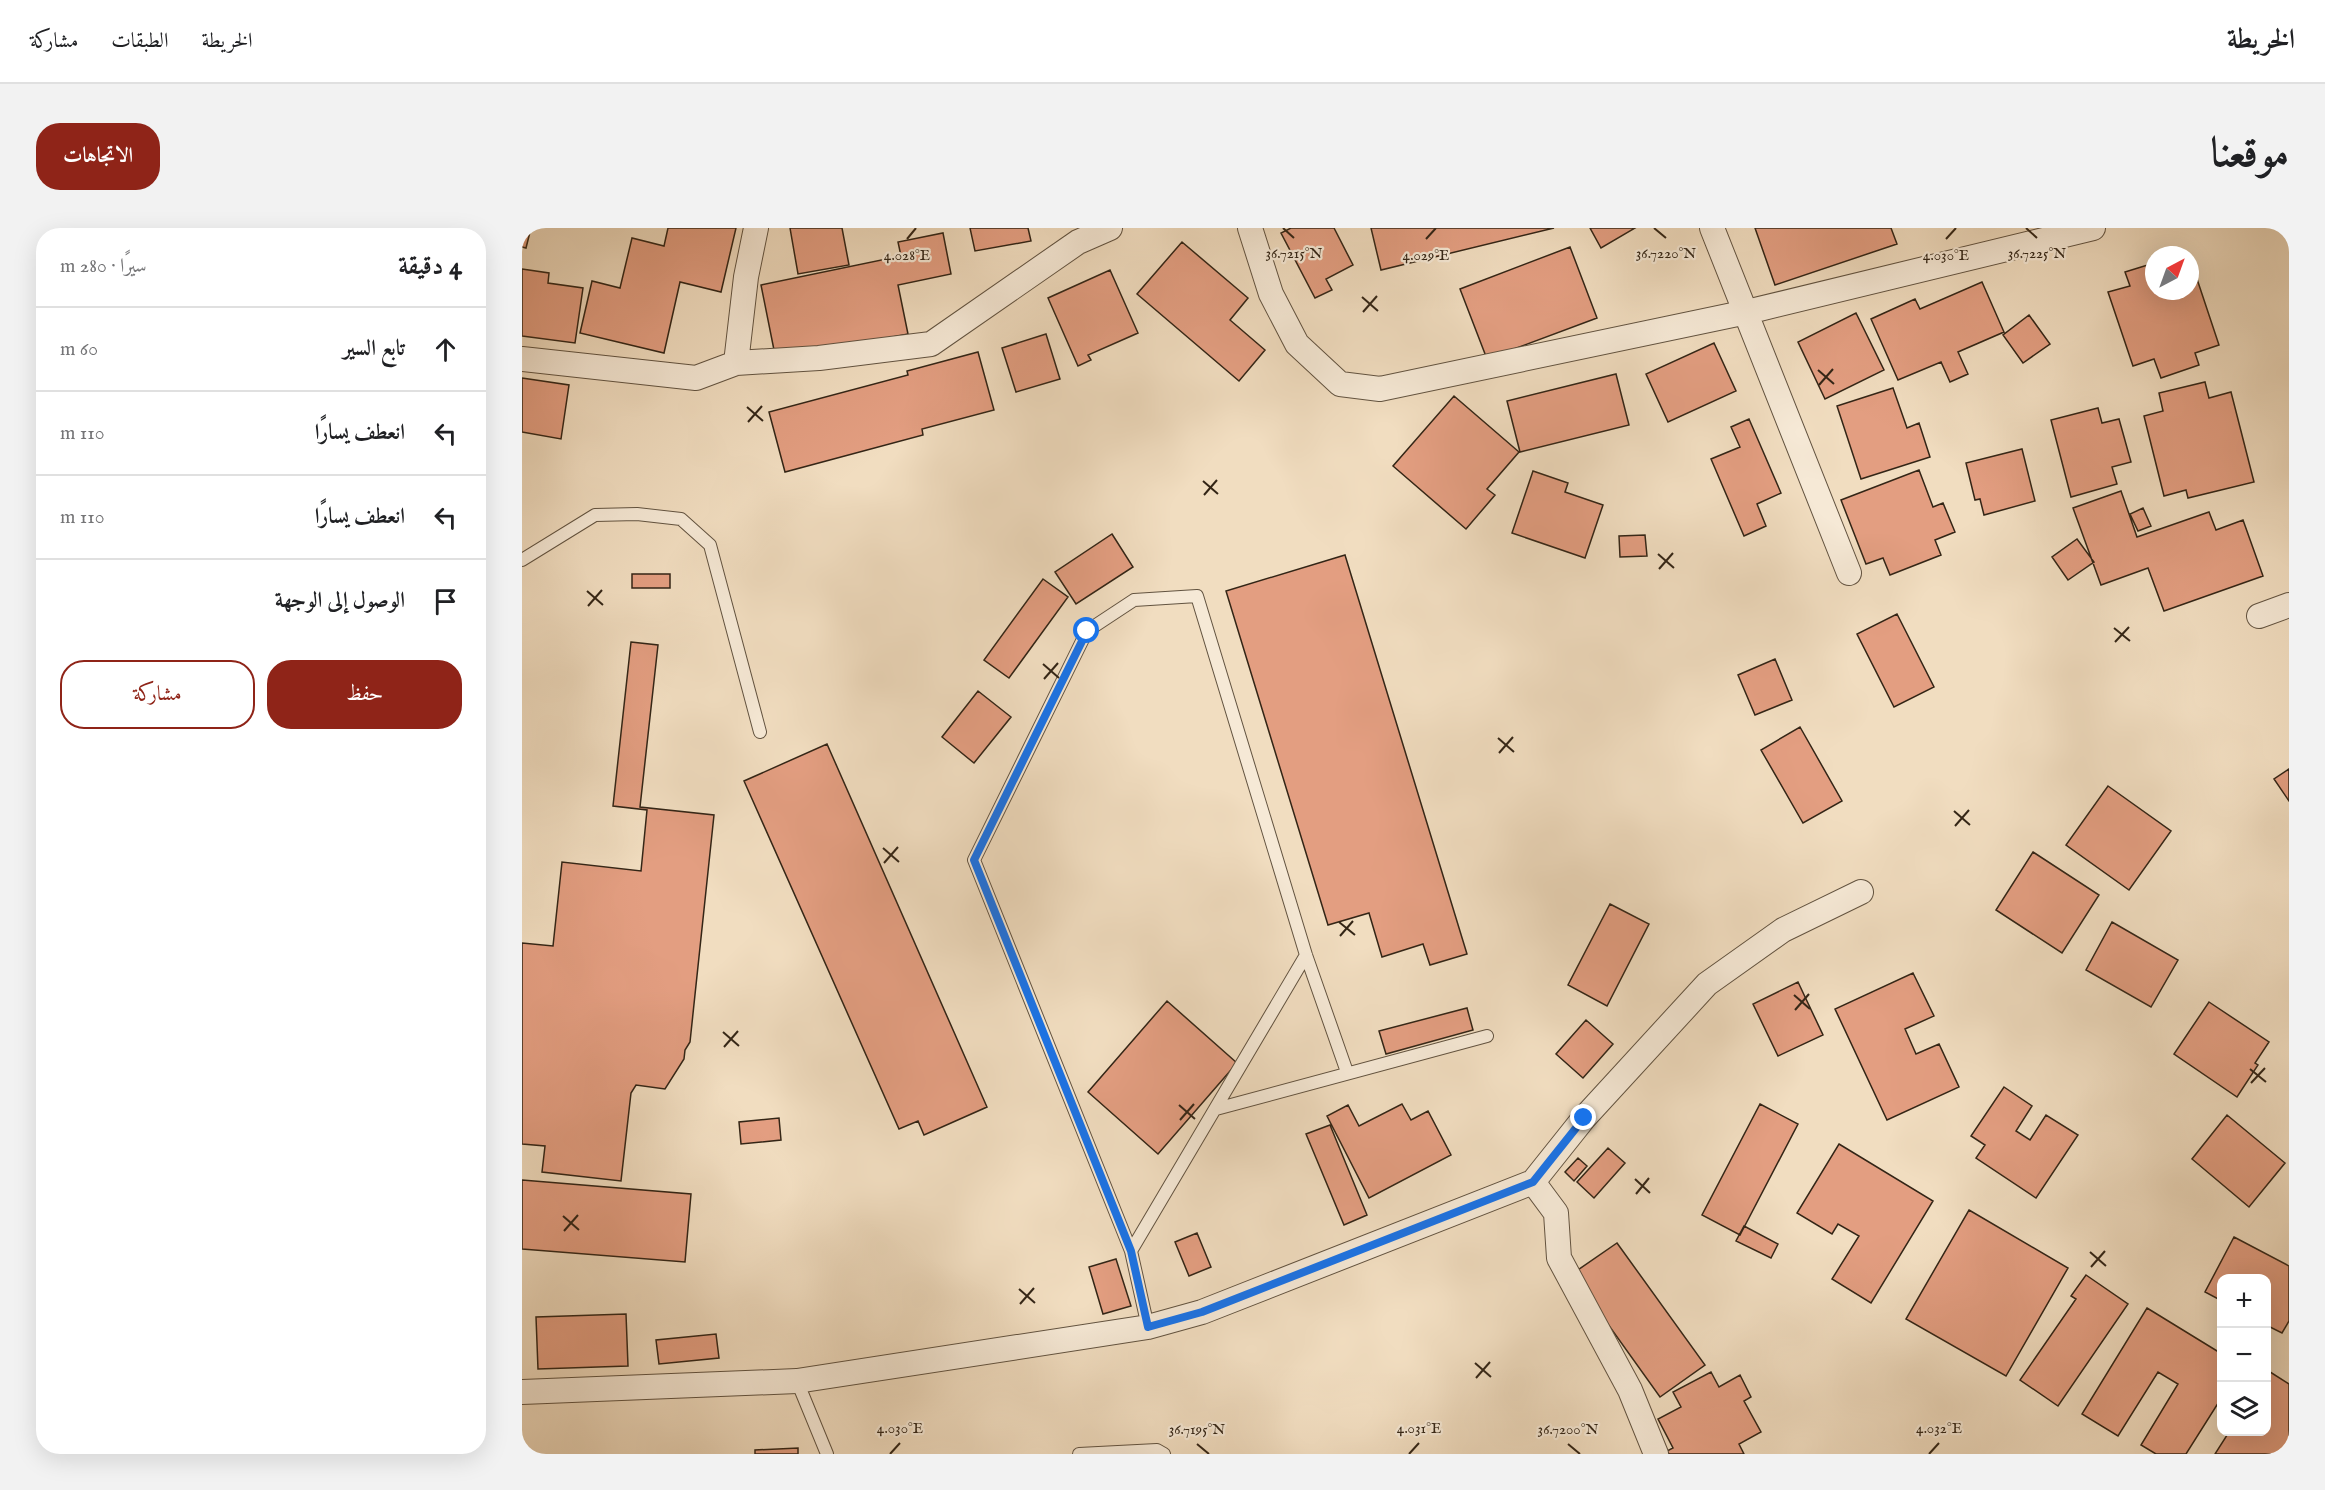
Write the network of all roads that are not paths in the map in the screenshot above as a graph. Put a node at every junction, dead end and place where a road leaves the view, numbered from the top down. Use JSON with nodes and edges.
{"nodes":[{"id":1,"x":756,"y":228,"type":"edge"},
{"id":2,"x":1110,"y":228,"type":"edge"},
{"id":3,"x":1251,"y":228,"type":"edge"},
{"id":4,"x":1712,"y":228,"type":"edge"},
{"id":5,"x":2093,"y":228,"type":"edge"},
{"id":6,"x":1747,"y":312,"type":"junction"},
{"id":7,"x":522,"y":359,"type":"edge"},
{"id":8,"x":736,"y":363,"type":"junction"},
{"id":9,"x":522,"y":560,"type":"edge"},
{"id":10,"x":1849,"y":573,"type":"dead end"},
{"id":11,"x":2289,"y":605,"type":"edge"},
{"id":12,"x":2259,"y":616,"type":"dead end"},
{"id":13,"x":760,"y":732,"type":"dead end"},
{"id":14,"x":1861,"y":892,"type":"dead end"},
{"id":15,"x":1306,"y":955,"type":"junction"},
{"id":16,"x":1487,"y":1036,"type":"dead end"},
{"id":17,"x":1347,"y":1072,"type":"junction"},
{"id":18,"x":1216,"y":1109,"type":"junction"},
{"id":19,"x":1533,"y":1182,"type":"junction"},
{"id":20,"x":1131,"y":1251,"type":"junction"},
{"id":21,"x":1148,"y":1327,"type":"junction"},
{"id":22,"x":797,"y":1382,"type":"junction"},
{"id":23,"x":522,"y":1392,"type":"edge"},
{"id":24,"x":827,"y":1454,"type":"edge"},
{"id":25,"x":1079,"y":1454,"type":"edge"},
{"id":26,"x":1164,"y":1454,"type":"edge"},
{"id":27,"x":1656,"y":1454,"type":"edge"}],
"edges":[{"from":1,"to":8,"type":"street"},
{"from":2,"to":8,"type":"street"},
{"from":3,"to":6,"type":"street"},
{"from":4,"to":6,"type":"street"},
{"from":5,"to":6,"type":"street"},
{"from":6,"to":10,"type":"street"},
{"from":7,"to":8,"type":"street"},
{"from":9,"to":13,"type":"lane"},
{"from":11,"to":12,"type":"street"},
{"from":14,"to":19,"type":"street"},
{"from":15,"to":17,"type":"lane"},
{"from":15,"to":18,"type":"lane"},
{"from":15,"to":20,"type":"lane"},
{"from":16,"to":17,"type":"lane"},
{"from":17,"to":18,"type":"lane"},
{"from":18,"to":20,"type":"lane"},
{"from":19,"to":21,"type":"street"},
{"from":19,"to":27,"type":"street"},
{"from":20,"to":21,"type":"lane"},
{"from":21,"to":22,"type":"street"},
{"from":22,"to":23,"type":"street"},
{"from":22,"to":24,"type":"lane"},
{"from":25,"to":26,"type":"lane"}]}
